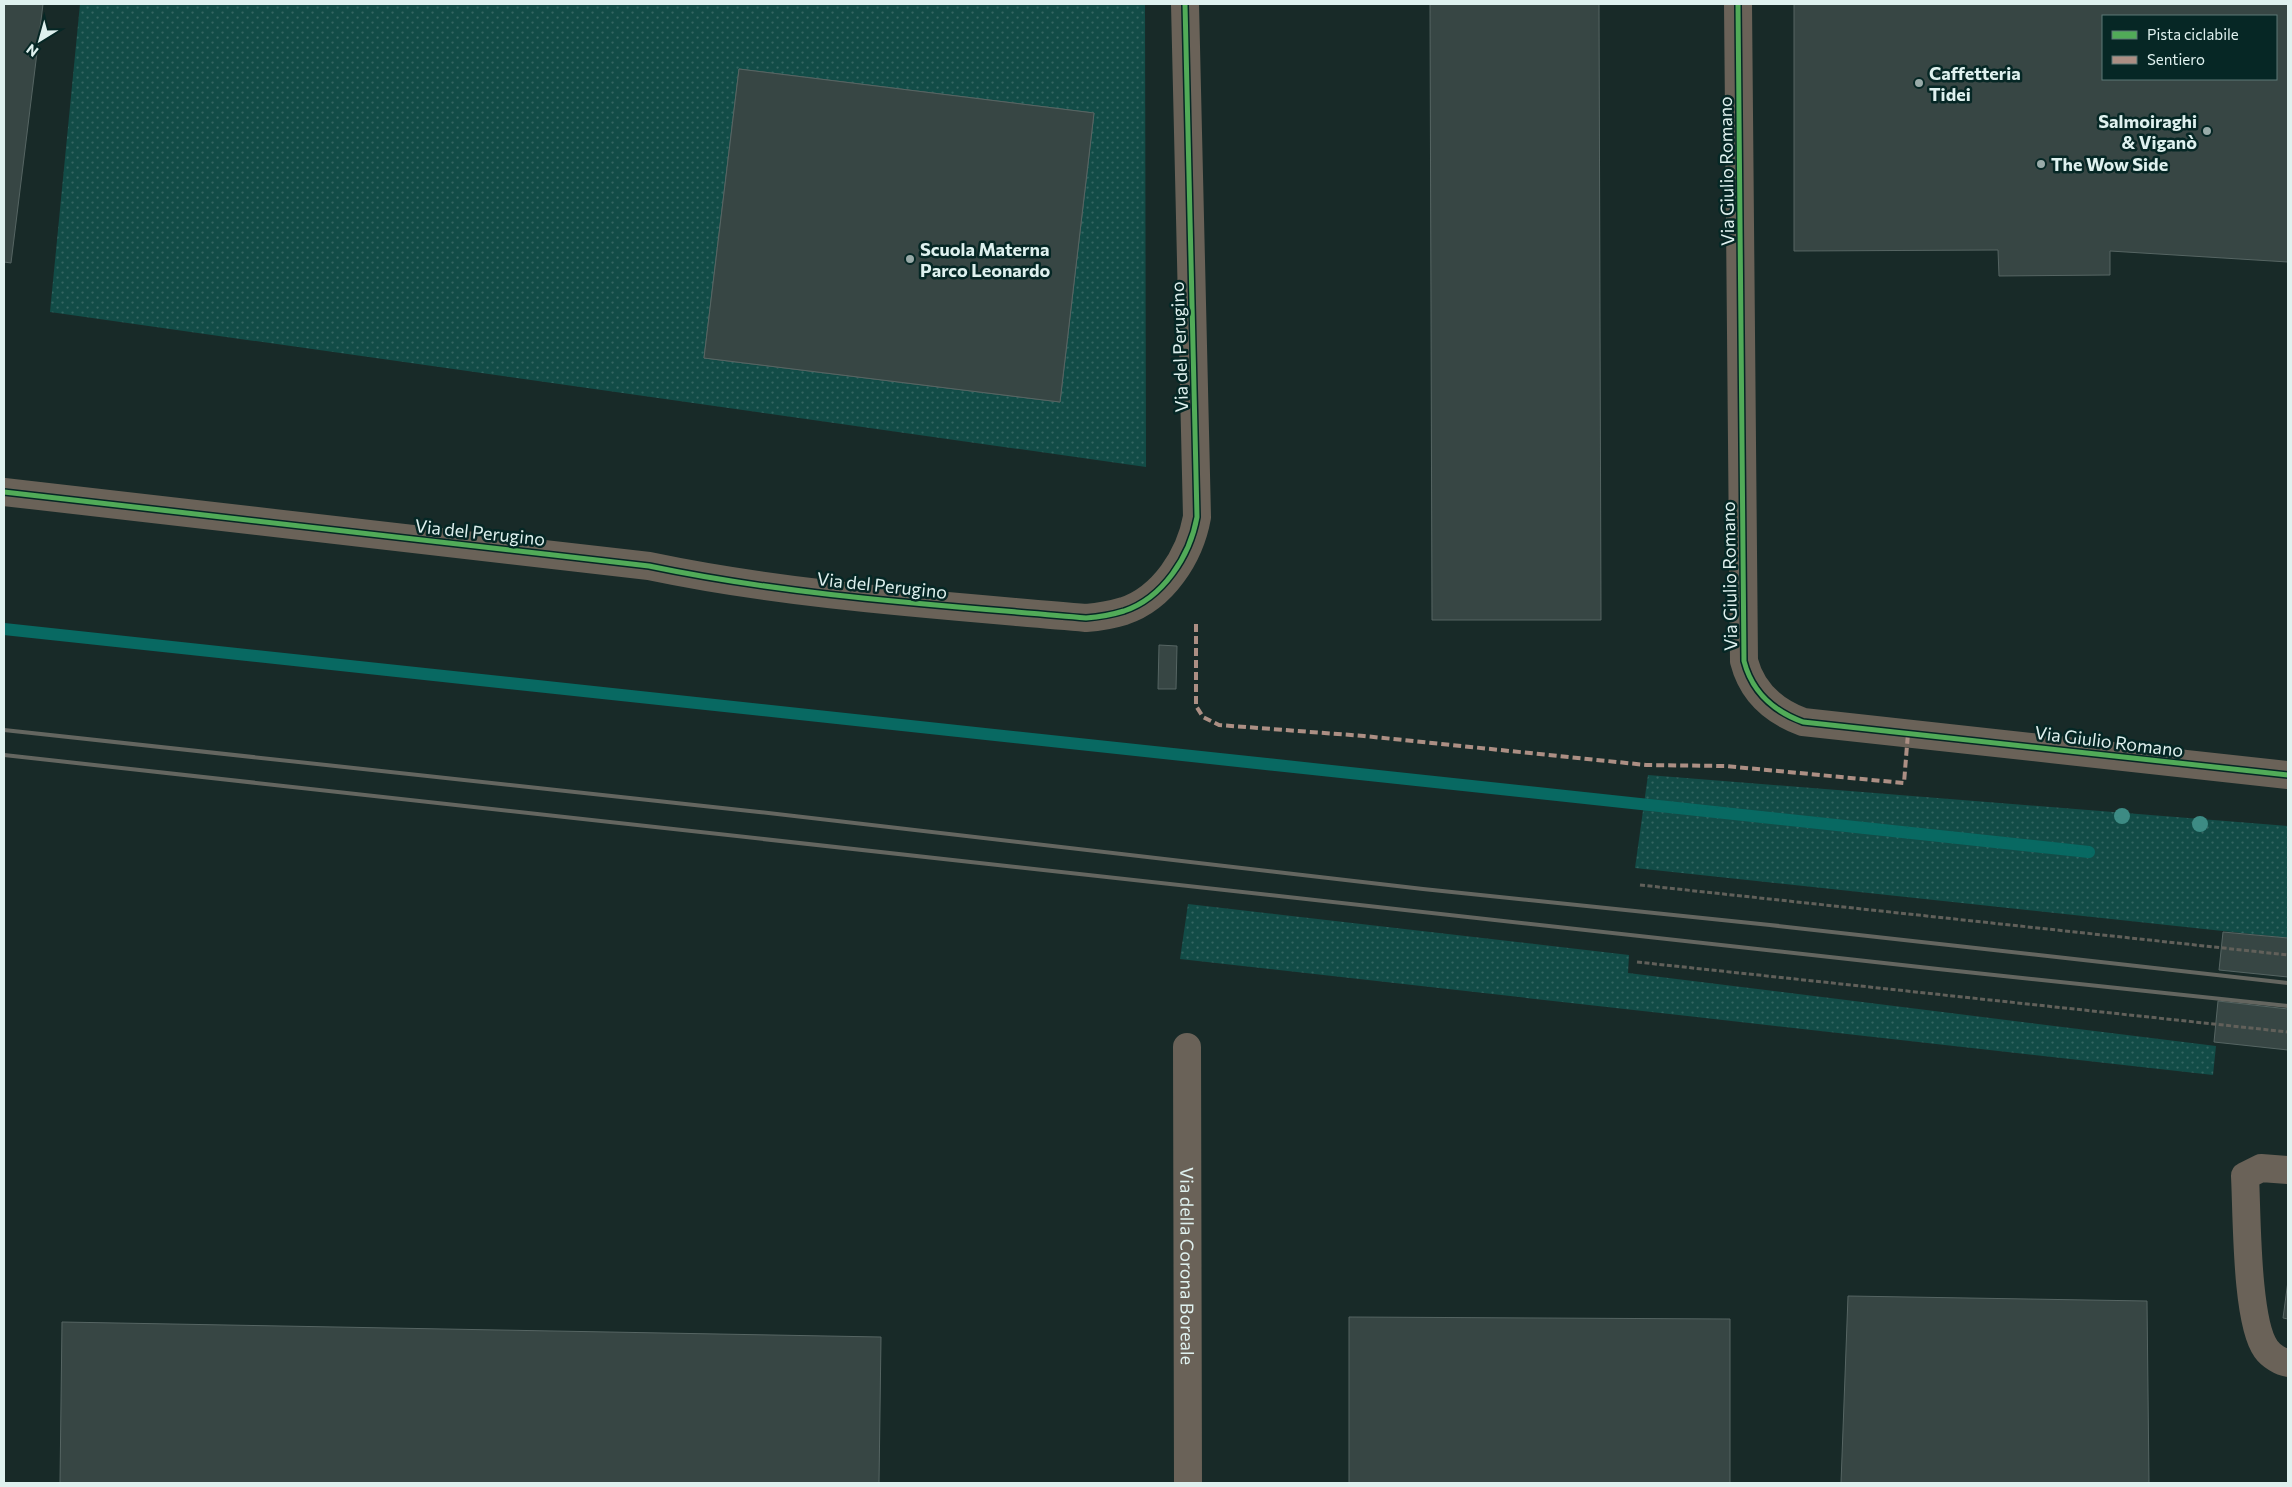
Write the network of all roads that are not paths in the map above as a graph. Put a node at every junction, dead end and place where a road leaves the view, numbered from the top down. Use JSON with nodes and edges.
{"nodes":[{"id":1,"x":1185,"y":4,"type":"edge"},
{"id":2,"x":1738,"y":4,"type":"edge"},
{"id":3,"x":4,"y":492,"type":"edge"},
{"id":4,"x":2288,"y":775,"type":"edge"},
{"id":5,"x":1187,"y":1048,"type":"dead end"},
{"id":6,"x":2288,"y":1170,"type":"edge"},
{"id":7,"x":2288,"y":1363,"type":"edge"},
{"id":8,"x":1188,"y":1483,"type":"edge"}],
"edges":[{"from":1,"to":3,"type":"street","name":"Via del Perugino"},
{"from":2,"to":4,"type":"street","name":"Via Giulio Romano"},
{"from":5,"to":8,"type":"street","name":"Via della Corona Boreale"},
{"from":6,"to":7,"type":"street"}]}
